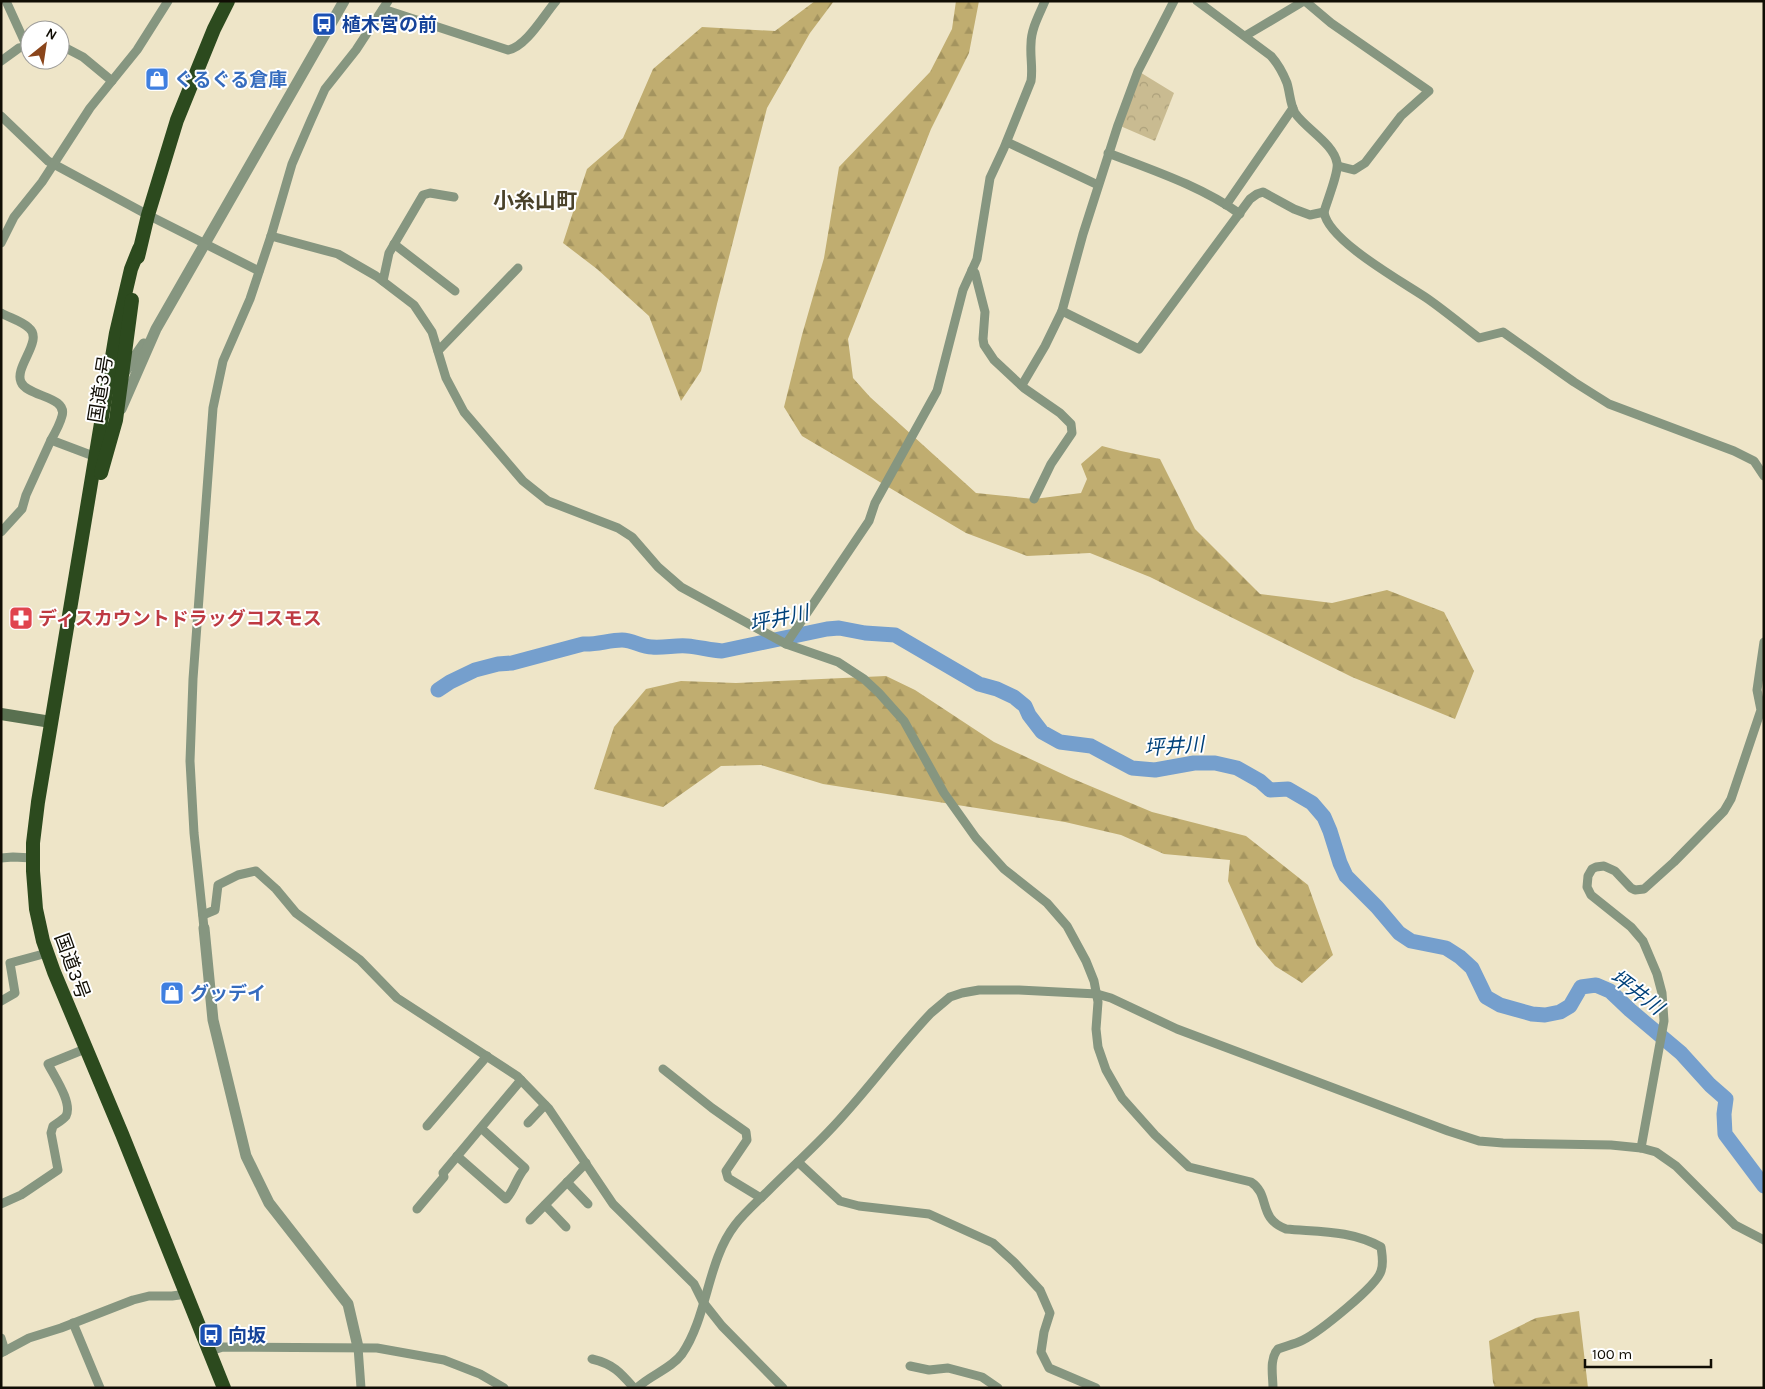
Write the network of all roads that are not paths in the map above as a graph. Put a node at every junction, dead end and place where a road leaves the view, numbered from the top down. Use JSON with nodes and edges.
{"nodes":[{"id":1,"x":6,"y":1,"type":"edge"},
{"id":2,"x":168,"y":1,"type":"edge"},
{"id":3,"x":228,"y":1,"type":"edge"},
{"id":4,"x":344,"y":1,"type":"edge"},
{"id":5,"x":556,"y":1,"type":"edge"},
{"id":6,"x":1045,"y":1,"type":"edge"},
{"id":7,"x":1174,"y":1,"type":"edge"},
{"id":8,"x":1197,"y":1,"type":"edge"},
{"id":9,"x":1305,"y":1,"type":"edge"},
{"id":10,"x":385,"y":5,"type":"edge"},
{"id":11,"x":20,"y":30,"type":"edge"},
{"id":12,"x":1244,"y":36,"type":"junction"},
{"id":13,"x":20,"y":48,"type":"edge"},
{"id":14,"x":70,"y":50,"type":"edge"},
{"id":15,"x":1,"y":61,"type":"edge"},
{"id":16,"x":112,"y":80,"type":"junction"},
{"id":17,"x":1293,"y":108,"type":"junction"},
{"id":18,"x":1,"y":116,"type":"edge"},
{"id":19,"x":1006,"y":142,"type":"junction"},
{"id":20,"x":1108,"y":153,"type":"junction"},
{"id":21,"x":54,"y":163,"type":"junction"},
{"id":22,"x":1338,"y":166,"type":"junction"},
{"id":23,"x":1098,"y":185,"type":"junction"},
{"id":24,"x":454,"y":197,"type":"dead end"},
{"id":25,"x":1226,"y":205,"type":"junction"},
{"id":26,"x":1324,"y":212,"type":"junction"},
{"id":27,"x":1240,"y":214,"type":"junction"},
{"id":28,"x":148,"y":215,"type":"junction"},
{"id":29,"x":271,"y":236,"type":"junction"},
{"id":30,"x":205,"y":242,"type":"junction"},
{"id":31,"x":1,"y":243,"type":"edge"},
{"id":32,"x":394,"y":244,"type":"junction"},
{"id":33,"x":139,"y":249,"type":"junction"},
{"id":34,"x":518,"y":268,"type":"dead end"},
{"id":35,"x":972,"y":270,"type":"junction"},
{"id":36,"x":259,"y":271,"type":"junction"},
{"id":37,"x":383,"y":281,"type":"junction"},
{"id":38,"x":455,"y":291,"type":"dead end"},
{"id":39,"x":1062,"y":311,"type":"junction"},
{"id":40,"x":1,"y":313,"type":"edge"},
{"id":41,"x":156,"y":329,"type":"junction"},
{"id":42,"x":438,"y":351,"type":"junction"},
{"id":43,"x":122,"y":375,"type":"junction"},
{"id":44,"x":1022,"y":386,"type":"junction"},
{"id":45,"x":106,"y":400,"type":"junction"},
{"id":46,"x":116,"y":420,"type":"junction"},
{"id":47,"x":51,"y":440,"type":"junction"},
{"id":48,"x":96,"y":457,"type":"junction"},
{"id":49,"x":1764,"y":476,"type":"edge"},
{"id":50,"x":1034,"y":499,"type":"dead end"},
{"id":51,"x":84,"y":531,"type":"junction"},
{"id":52,"x":1,"y":532,"type":"edge"},
{"id":53,"x":1764,"y":642,"type":"edge"},
{"id":54,"x":786,"y":644,"type":"junction"},
{"id":55,"x":1762,"y":711,"type":"edge"},
{"id":56,"x":1,"y":714,"type":"edge"},
{"id":57,"x":51,"y":722,"type":"junction"},
{"id":58,"x":1,"y":858,"type":"edge"},
{"id":59,"x":33,"y":858,"type":"junction"},
{"id":60,"x":203,"y":916,"type":"junction"},
{"id":61,"x":204,"y":928,"type":"joint"},
{"id":62,"x":48,"y":953,"type":"junction"},
{"id":63,"x":1097,"y":994,"type":"junction"},
{"id":64,"x":1,"y":1001,"type":"edge"},
{"id":65,"x":85,"y":1049,"type":"junction"},
{"id":66,"x":487,"y":1056,"type":"junction"},
{"id":67,"x":663,"y":1070,"type":"dead end"},
{"id":68,"x":522,"y":1080,"type":"junction"},
{"id":69,"x":545,"y":1105,"type":"junction"},
{"id":70,"x":528,"y":1123,"type":"dead end"},
{"id":71,"x":427,"y":1126,"type":"dead end"},
{"id":72,"x":481,"y":1128,"type":"junction"},
{"id":73,"x":1641,"y":1148,"type":"junction"},
{"id":74,"x":457,"y":1156,"type":"junction"},
{"id":75,"x":798,"y":1162,"type":"junction"},
{"id":76,"x":586,"y":1163,"type":"junction"},
{"id":77,"x":567,"y":1182,"type":"junction"},
{"id":78,"x":760,"y":1198,"type":"junction"},
{"id":79,"x":1,"y":1204,"type":"edge"},
{"id":80,"x":588,"y":1204,"type":"dead end"},
{"id":81,"x":544,"y":1205,"type":"junction"},
{"id":82,"x":417,"y":1209,"type":"dead end"},
{"id":83,"x":530,"y":1220,"type":"dead end"},
{"id":84,"x":566,"y":1227,"type":"dead end"},
{"id":85,"x":1764,"y":1240,"type":"edge"},
{"id":86,"x":187,"y":1294,"type":"junction"},
{"id":87,"x":704,"y":1302,"type":"junction"},
{"id":88,"x":73,"y":1323,"type":"junction"},
{"id":89,"x":1,"y":1338,"type":"edge"},
{"id":90,"x":358,"y":1347,"type":"junction"},
{"id":91,"x":210,"y":1351,"type":"junction"},
{"id":92,"x":3,"y":1352,"type":"edge"},
{"id":93,"x":592,"y":1359,"type":"dead end"},
{"id":94,"x":910,"y":1366,"type":"dead end"},
{"id":95,"x":100,"y":1388,"type":"edge"},
{"id":96,"x":224,"y":1388,"type":"edge"},
{"id":97,"x":361,"y":1388,"type":"edge"},
{"id":98,"x":504,"y":1388,"type":"edge"},
{"id":99,"x":635,"y":1388,"type":"edge"},
{"id":100,"x":783,"y":1388,"type":"edge"},
{"id":101,"x":998,"y":1388,"type":"edge"},
{"id":102,"x":1096,"y":1388,"type":"edge"},
{"id":103,"x":1273,"y":1388,"type":"edge"}],
"edges":[{"from":1,"to":11,"type":"street"},
{"from":2,"to":16,"type":"street"},
{"from":3,"to":28,"type":"highway","name":"国道3号"},
{"from":4,"to":30,"type":"street"},
{"from":5,"to":10,"type":"street"},
{"from":6,"to":19,"type":"street"},
{"from":7,"to":20,"type":"street"},
{"from":8,"to":12,"type":"street"},
{"from":9,"to":12,"type":"street"},
{"from":9,"to":22,"type":"street"},
{"from":10,"to":29,"type":"street"},
{"from":12,"to":17,"type":"street"},
{"from":13,"to":15,"type":"street"},
{"from":14,"to":16,"type":"street"},
{"from":16,"to":21,"type":"street"},
{"from":17,"to":22,"type":"street"},
{"from":17,"to":25,"type":"street"},
{"from":18,"to":21,"type":"street"},
{"from":19,"to":23,"type":"street"},
{"from":19,"to":35,"type":"street"},
{"from":20,"to":23,"type":"street"},
{"from":20,"to":25,"type":"street"},
{"from":21,"to":28,"type":"street"},
{"from":21,"to":31,"type":"street"},
{"from":22,"to":26,"type":"street"},
{"from":23,"to":39,"type":"street"},
{"from":24,"to":32,"type":"street"},
{"from":25,"to":27,"type":"street"},
{"from":26,"to":27,"type":"street"},
{"from":26,"to":49,"type":"street"},
{"from":27,"to":39,"type":"street"},
{"from":28,"to":30,"type":"street"},
{"from":28,"to":33,"type":"highway","name":"国道3号"},
{"from":29,"to":36,"type":"street"},
{"from":29,"to":37,"type":"street"},
{"from":30,"to":36,"type":"street"},
{"from":30,"to":41,"type":"street"},
{"from":32,"to":37,"type":"street"},
{"from":32,"to":38,"type":"street"},
{"from":33,"to":43,"type":"highway","name":"国道3号"},
{"from":33,"to":45,"type":"highway","name":"国道3号"},
{"from":34,"to":42,"type":"street"},
{"from":35,"to":44,"type":"street"},
{"from":35,"to":54,"type":"street"},
{"from":36,"to":60,"type":"street"},
{"from":37,"to":42,"type":"street"},
{"from":39,"to":44,"type":"street"},
{"from":40,"to":47,"type":"street"},
{"from":41,"to":43,"type":"street"},
{"from":41,"to":46,"type":"street"},
{"from":42,"to":54,"type":"street"},
{"from":43,"to":45,"type":"street"},
{"from":43,"to":46,"type":"highway","name":"国道3号"},
{"from":44,"to":50,"type":"street"},
{"from":45,"to":48,"type":"highway","name":"国道3号"},
{"from":46,"to":51,"type":"highway","name":"国道3号"},
{"from":47,"to":48,"type":"street"},
{"from":47,"to":52,"type":"street"},
{"from":48,"to":51,"type":"highway","name":"国道3号"},
{"from":51,"to":57,"type":"highway","name":"国道3号"},
{"from":53,"to":55,"type":"street"},
{"from":54,"to":63,"type":"street"},
{"from":55,"to":73,"type":"street"},
{"from":56,"to":57,"type":"main road"},
{"from":57,"to":59,"type":"highway","name":"国道3号"},
{"from":58,"to":59,"type":"street"},
{"from":59,"to":62,"type":"highway","name":"国道3号"},
{"from":60,"to":61,"type":"street"},
{"from":60,"to":66,"type":"street"},
{"from":61,"to":90,"type":"street"},
{"from":62,"to":64,"type":"street"},
{"from":62,"to":65,"type":"highway","name":"国道3号"},
{"from":63,"to":73,"type":"street"},
{"from":63,"to":75,"type":"street"},
{"from":63,"to":103,"type":"street"},
{"from":65,"to":79,"type":"street"},
{"from":65,"to":86,"type":"highway","name":"国道3号"},
{"from":66,"to":68,"type":"street"},
{"from":66,"to":71,"type":"street"},
{"from":67,"to":78,"type":"street"},
{"from":68,"to":69,"type":"street"},
{"from":68,"to":72,"type":"street"},
{"from":69,"to":70,"type":"street"},
{"from":69,"to":76,"type":"street"},
{"from":72,"to":74,"type":"street"},
{"from":72,"to":74,"type":"street"},
{"from":73,"to":85,"type":"street"},
{"from":74,"to":82,"type":"street"},
{"from":75,"to":78,"type":"street"},
{"from":75,"to":102,"type":"street"},
{"from":76,"to":77,"type":"street"},
{"from":76,"to":87,"type":"street"},
{"from":77,"to":80,"type":"street"},
{"from":77,"to":81,"type":"street"},
{"from":78,"to":87,"type":"street"},
{"from":81,"to":83,"type":"street"},
{"from":81,"to":84,"type":"street"},
{"from":86,"to":88,"type":"street"},
{"from":86,"to":91,"type":"highway","name":"国道3号"},
{"from":87,"to":99,"type":"street"},
{"from":87,"to":100,"type":"street"},
{"from":88,"to":92,"type":"street"},
{"from":88,"to":95,"type":"street"},
{"from":89,"to":92,"type":"street"},
{"from":90,"to":91,"type":"street"},
{"from":90,"to":97,"type":"street"},
{"from":90,"to":98,"type":"street"},
{"from":91,"to":96,"type":"highway","name":"国道3号"},
{"from":93,"to":99,"type":"street"},
{"from":94,"to":101,"type":"street"}]}
